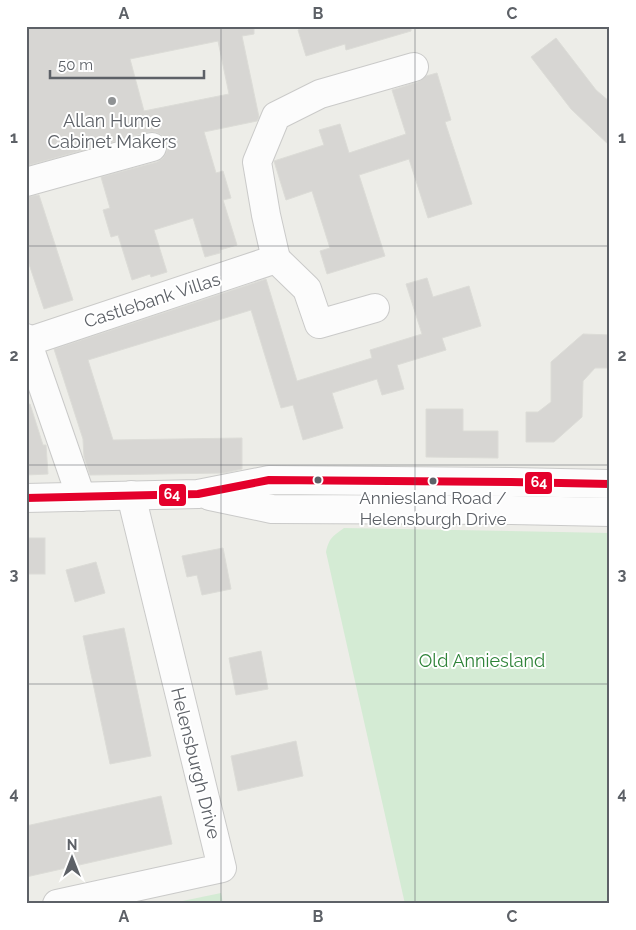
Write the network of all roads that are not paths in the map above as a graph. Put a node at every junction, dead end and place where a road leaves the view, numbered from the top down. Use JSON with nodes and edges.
{"nodes":[{"id":1,"x":414,"y":67,"type":"dead end"},
{"id":2,"x":152,"y":147,"type":"dead end"},
{"id":3,"x":26,"y":182,"type":"edge"},
{"id":4,"x":276,"y":259,"type":"junction"},
{"id":5,"x":375,"y":308,"type":"dead end"},
{"id":6,"x":27,"y":340,"type":"edge"},
{"id":7,"x":610,"y":484,"type":"edge"},
{"id":8,"x":198,"y":494,"type":"junction"},
{"id":9,"x":131,"y":495,"type":"junction"},
{"id":10,"x":81,"y":497,"type":"junction"},
{"id":11,"x":27,"y":498,"type":"edge"},
{"id":12,"x":610,"y":512,"type":"edge"},
{"id":13,"x":57,"y":904,"type":"edge"}],
"edges":[{"from":1,"to":4,"type":"street"},
{"from":2,"to":3,"type":"street"},
{"from":4,"to":5,"type":"street"},
{"from":4,"to":6,"type":"street","name":"Castlebank Villas"},
{"from":6,"to":10,"type":"street"},
{"from":7,"to":8,"type":"street"},
{"from":8,"to":9,"type":"street"},
{"from":8,"to":12,"type":"street"},
{"from":9,"to":10,"type":"street"},
{"from":9,"to":13,"type":"street","name":"Helensburgh Drive"},
{"from":10,"to":11,"type":"street"}]}
